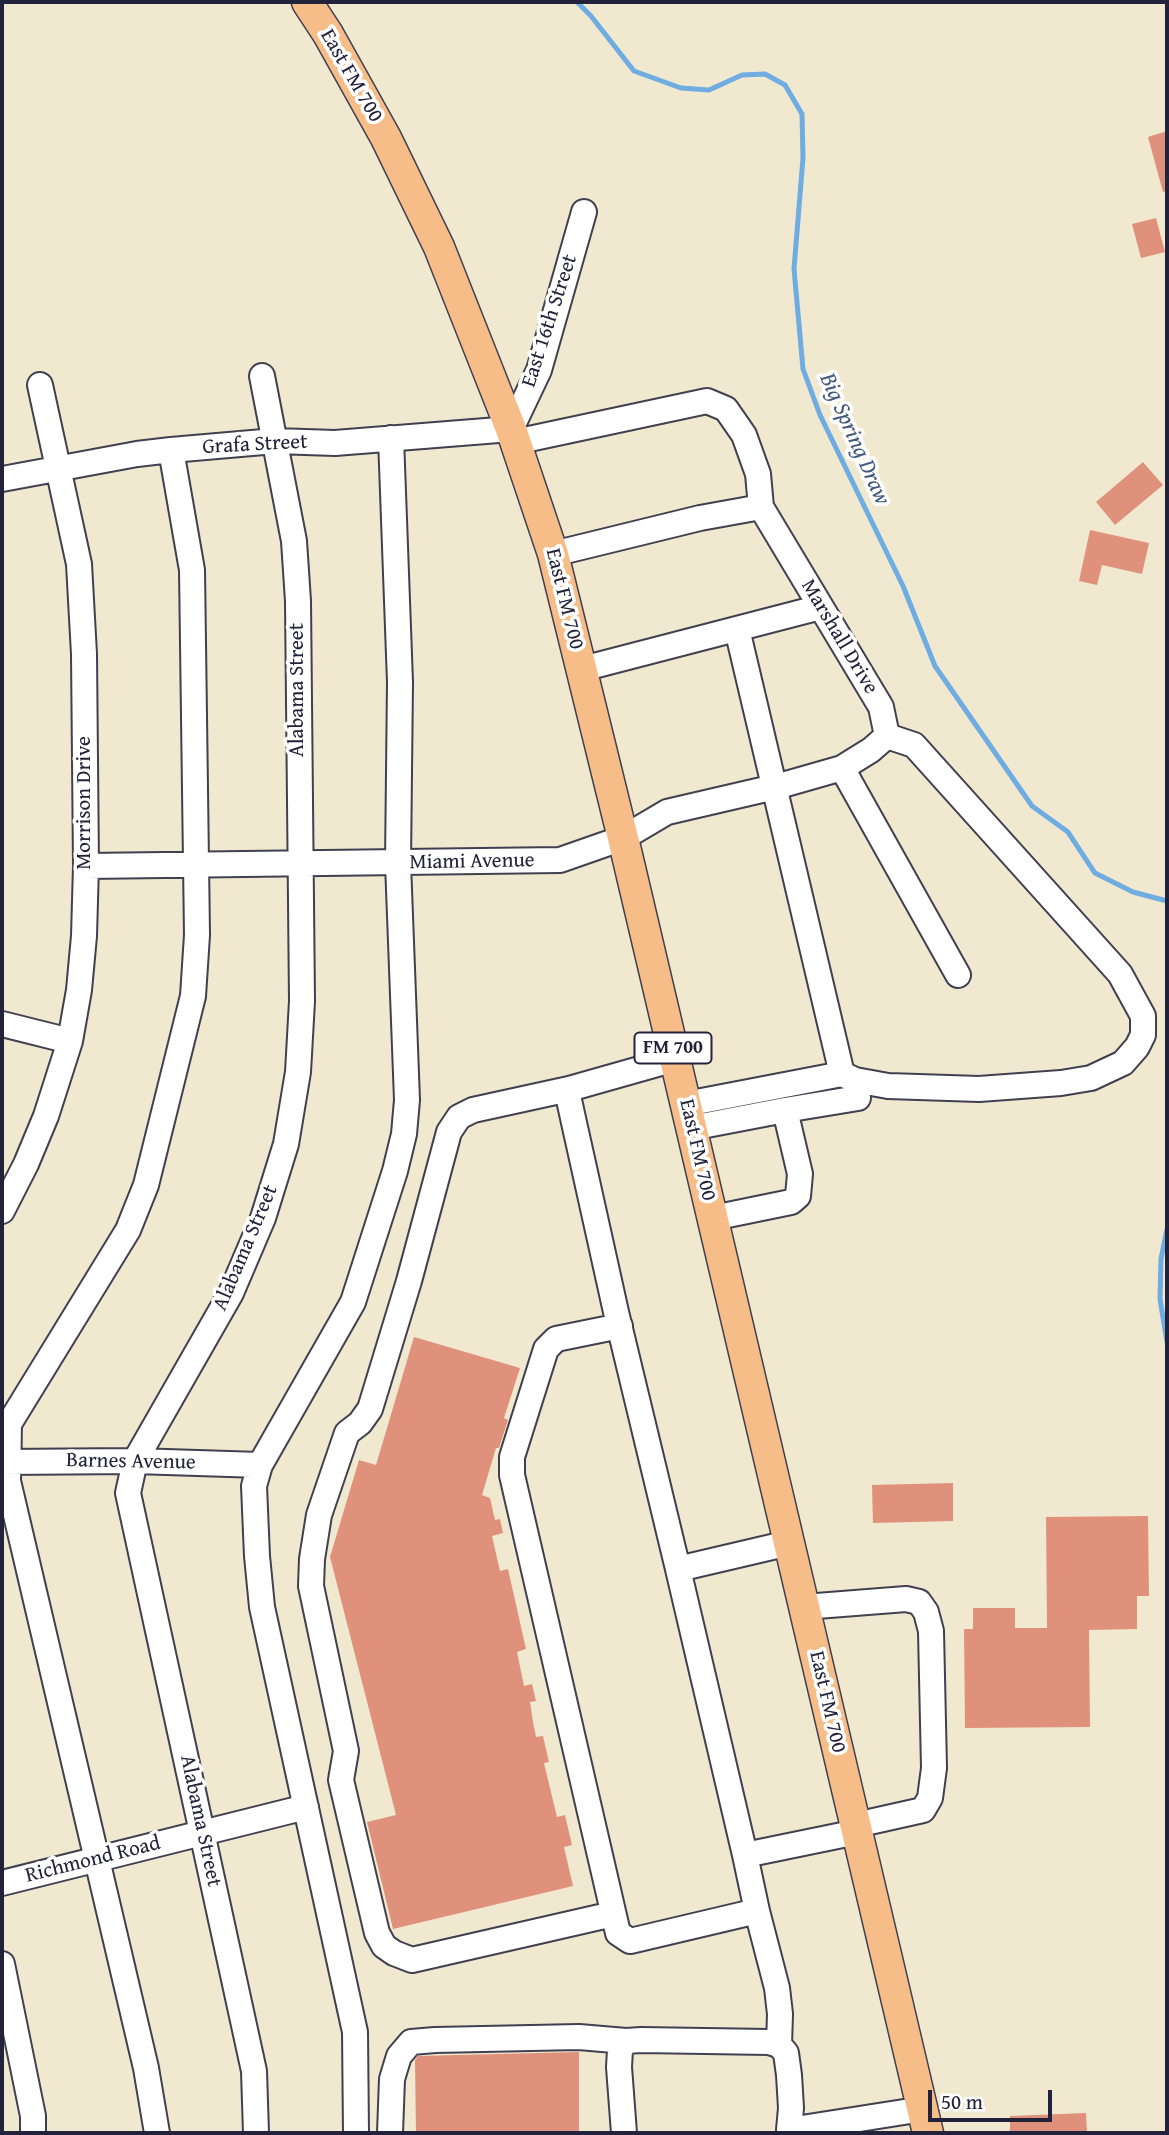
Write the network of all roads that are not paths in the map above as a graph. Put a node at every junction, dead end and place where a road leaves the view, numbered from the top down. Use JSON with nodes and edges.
{"nodes":[{"id":1,"x":307,"y":2,"type":"edge"},
{"id":2,"x":584,"y":212,"type":"dead end"},
{"id":3,"x":262,"y":376,"type":"dead end"},
{"id":4,"x":40,"y":385,"type":"dead end"},
{"id":5,"x":513,"y":435,"type":"junction"},
{"id":6,"x":391,"y":438,"type":"junction"},
{"id":7,"x":275,"y":441,"type":"junction"},
{"id":8,"x":170,"y":450,"type":"junction"},
{"id":9,"x":59,"y":468,"type":"junction"},
{"id":10,"x":2,"y":480,"type":"edge"},
{"id":11,"x":761,"y":507,"type":"junction"},
{"id":12,"x":553,"y":554,"type":"junction"},
{"id":13,"x":821,"y":607,"type":"junction"},
{"id":14,"x":737,"y":629,"type":"junction"},
{"id":15,"x":582,"y":669,"type":"junction"},
{"id":16,"x":887,"y":736,"type":"junction"},
{"id":17,"x":842,"y":768,"type":"junction"},
{"id":18,"x":774,"y":787,"type":"junction"},
{"id":19,"x":623,"y":838,"type":"junction"},
{"id":20,"x":398,"y":863,"type":"junction"},
{"id":21,"x":196,"y":865,"type":"junction"},
{"id":22,"x":300,"y":865,"type":"junction"},
{"id":23,"x":86,"y":866,"type":"junction"},
{"id":24,"x":958,"y":975,"type":"dead end"},
{"id":25,"x":2,"y":1024,"type":"edge"},
{"id":26,"x":70,"y":1041,"type":"junction"},
{"id":27,"x":675,"y":1059,"type":"junction"},
{"id":28,"x":842,"y":1074,"type":"junction"},
{"id":29,"x":569,"y":1089,"type":"junction"},
{"id":30,"x":858,"y":1098,"type":"dead end"},
{"id":31,"x":785,"y":1110,"type":"junction"},
{"id":32,"x":689,"y":1116,"type":"junction"},
{"id":33,"x":2,"y":1211,"type":"edge"},
{"id":34,"x":713,"y":1218,"type":"junction"},
{"id":35,"x":620,"y":1326,"type":"junction"},
{"id":36,"x":135,"y":1461,"type":"junction"},
{"id":37,"x":5,"y":1462,"type":"edge"},
{"id":38,"x":260,"y":1465,"type":"junction"},
{"id":39,"x":789,"y":1543,"type":"junction"},
{"id":40,"x":678,"y":1569,"type":"junction"},
{"id":41,"x":804,"y":1607,"type":"junction"},
{"id":42,"x":306,"y":1807,"type":"junction"},
{"id":43,"x":856,"y":1828,"type":"junction"},
{"id":44,"x":203,"y":1833,"type":"junction"},
{"id":45,"x":745,"y":1855,"type":"junction"},
{"id":46,"x":97,"y":1859,"type":"junction"},
{"id":47,"x":2,"y":1882,"type":"edge"},
{"id":48,"x":757,"y":1911,"type":"junction"},
{"id":49,"x":613,"y":1914,"type":"junction"},
{"id":50,"x":2,"y":1964,"type":"edge"},
{"id":51,"x":626,"y":2041,"type":"junction"},
{"id":52,"x":779,"y":2045,"type":"junction"},
{"id":53,"x":925,"y":2121,"type":"edge"},
{"id":54,"x":789,"y":2132,"type":"edge"},
{"id":55,"x":33,"y":2133,"type":"edge"},
{"id":56,"x":157,"y":2133,"type":"edge"},
{"id":57,"x":256,"y":2133,"type":"edge"},
{"id":58,"x":356,"y":2133,"type":"edge"},
{"id":59,"x":390,"y":2133,"type":"edge"},
{"id":60,"x":624,"y":2133,"type":"edge"}],
"edges":[{"from":1,"to":5,"type":"main road","name":"East FM 700","number":"FM 700"},
{"from":2,"to":5,"type":"street","name":"East 16th Street"},
{"from":3,"to":7,"type":"street","name":"Alabama Street"},
{"from":4,"to":9,"type":"street","name":"Morrison Drive"},
{"from":5,"to":6,"type":"street","name":"Grafa Street"},
{"from":5,"to":11,"type":"street","name":"Grafa Street"},
{"from":5,"to":12,"type":"main road","name":"East FM 700","number":"FM 700"},
{"from":6,"to":7,"type":"street","name":"Grafa Street"},
{"from":6,"to":20,"type":"street"},
{"from":7,"to":8,"type":"street","name":"Grafa Street"},
{"from":7,"to":22,"type":"street","name":"Alabama Street"},
{"from":8,"to":9,"type":"street","name":"Grafa Street"},
{"from":8,"to":21,"type":"street"},
{"from":9,"to":10,"type":"street","name":"Grafa Street"},
{"from":9,"to":23,"type":"street","name":"Morrison Drive"},
{"from":11,"to":12,"type":"street"},
{"from":11,"to":13,"type":"street","name":"Marshall Drive"},
{"from":12,"to":15,"type":"main road","name":"East FM 700","number":"FM 700"},
{"from":13,"to":14,"type":"street"},
{"from":13,"to":16,"type":"street","name":"Marshall Drive"},
{"from":14,"to":15,"type":"street"},
{"from":14,"to":18,"type":"street"},
{"from":15,"to":19,"type":"main road","name":"East FM 700","number":"FM 700"},
{"from":16,"to":17,"type":"street"},
{"from":16,"to":28,"type":"street"},
{"from":17,"to":18,"type":"street","name":"Miami Avenue"},
{"from":17,"to":24,"type":"street"},
{"from":18,"to":19,"type":"street","name":"Miami Avenue"},
{"from":18,"to":28,"type":"street"},
{"from":19,"to":20,"type":"street","name":"Miami Avenue"},
{"from":19,"to":27,"type":"main road","name":"East FM 700","number":"FM 700"},
{"from":20,"to":22,"type":"street","name":"Miami Avenue"},
{"from":20,"to":38,"type":"street"},
{"from":21,"to":22,"type":"street","name":"Miami Avenue"},
{"from":21,"to":23,"type":"street","name":"Miami Avenue"},
{"from":21,"to":37,"type":"street"},
{"from":22,"to":36,"type":"street","name":"Alabama Street"},
{"from":23,"to":26,"type":"street","name":"Morrison Drive"},
{"from":25,"to":26,"type":"street"},
{"from":26,"to":33,"type":"street","name":"Morrison Drive"},
{"from":27,"to":29,"type":"street"},
{"from":27,"to":32,"type":"main road","name":"East FM 700","number":"FM 700"},
{"from":28,"to":32,"type":"street"},
{"from":29,"to":35,"type":"street"},
{"from":29,"to":49,"type":"street"},
{"from":30,"to":31,"type":"street"},
{"from":31,"to":32,"type":"street"},
{"from":31,"to":34,"type":"street"},
{"from":32,"to":34,"type":"main road","name":"East FM 700","number":"FM 700"},
{"from":34,"to":39,"type":"main road","name":"East FM 700","number":"FM 700"},
{"from":35,"to":40,"type":"street"},
{"from":35,"to":49,"type":"street"},
{"from":36,"to":37,"type":"street","name":"Barnes Avenue"},
{"from":36,"to":38,"type":"street","name":"Barnes Avenue"},
{"from":36,"to":44,"type":"street","name":"Alabama Street"},
{"from":37,"to":46,"type":"street"},
{"from":38,"to":42,"type":"street"},
{"from":39,"to":40,"type":"street"},
{"from":39,"to":41,"type":"main road","name":"East FM 700","number":"FM 700"},
{"from":40,"to":45,"type":"street"},
{"from":41,"to":43,"type":"main road","name":"East FM 700","number":"FM 700"},
{"from":41,"to":43,"type":"street"},
{"from":42,"to":44,"type":"street","name":"Richmond Road"},
{"from":42,"to":58,"type":"street"},
{"from":43,"to":45,"type":"street"},
{"from":43,"to":53,"type":"main road","name":"East FM 700","number":"FM 700"},
{"from":44,"to":46,"type":"street","name":"Richmond Road"},
{"from":44,"to":57,"type":"street","name":"Alabama Street"},
{"from":45,"to":48,"type":"street"},
{"from":46,"to":47,"type":"street","name":"Richmond Road"},
{"from":46,"to":56,"type":"street"},
{"from":48,"to":49,"type":"street"},
{"from":48,"to":52,"type":"street"},
{"from":50,"to":55,"type":"street"},
{"from":51,"to":52,"type":"street"},
{"from":51,"to":59,"type":"street"},
{"from":51,"to":60,"type":"street"},
{"from":52,"to":54,"type":"street"},
{"from":53,"to":54,"type":"street"}]}
